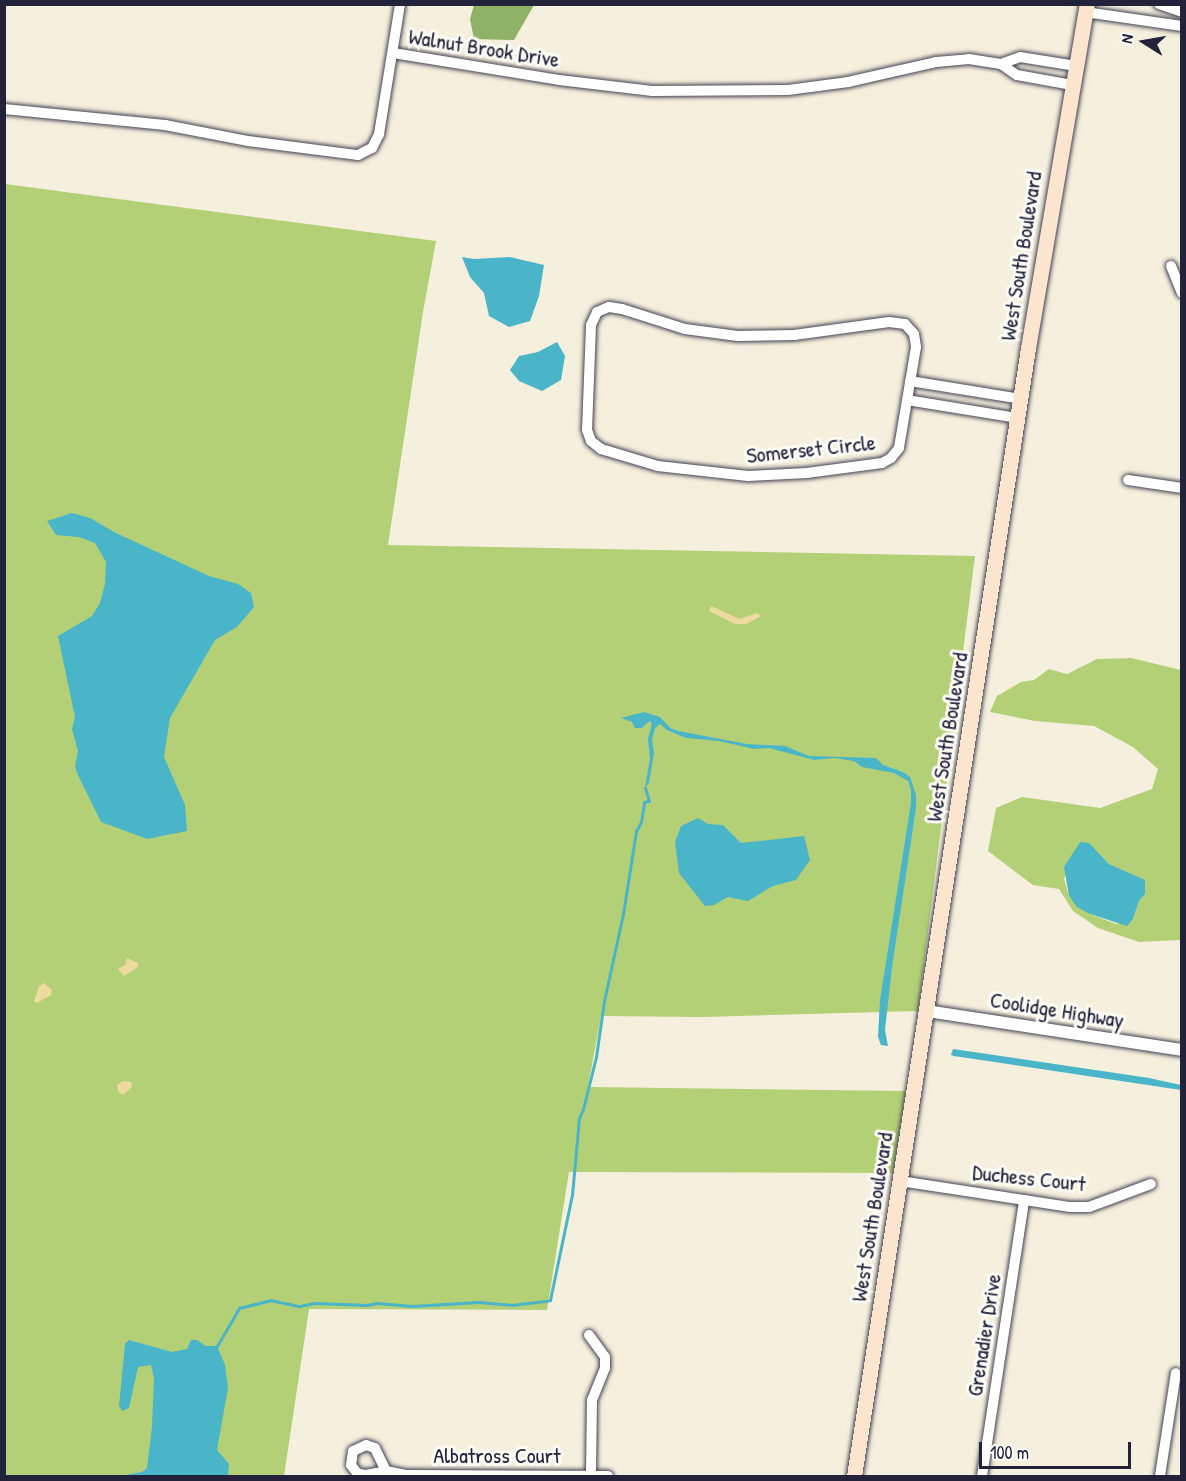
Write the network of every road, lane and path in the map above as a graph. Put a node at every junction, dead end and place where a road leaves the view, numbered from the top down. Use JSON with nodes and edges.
{"nodes":[{"id":1,"x":400,"y":4,"type":"edge"},
{"id":2,"x":1159,"y":4,"type":"edge"},
{"id":3,"x":1086,"y":8,"type":"edge"},
{"id":4,"x":1182,"y":12,"type":"edge"},
{"id":5,"x":1182,"y":26,"type":"edge"},
{"id":6,"x":393,"y":53,"type":"junction"},
{"id":7,"x":1040,"y":60,"type":"junction"},
{"id":8,"x":1001,"y":64,"type":"junction"},
{"id":9,"x":1076,"y":66,"type":"junction"},
{"id":10,"x":1037,"y":79,"type":"junction"},
{"id":11,"x":1072,"y":85,"type":"junction"},
{"id":12,"x":4,"y":109,"type":"edge"},
{"id":13,"x":1171,"y":266,"type":"dead end"},
{"id":14,"x":1182,"y":293,"type":"edge"},
{"id":15,"x":910,"y":381,"type":"junction"},
{"id":16,"x":1020,"y":399,"type":"junction"},
{"id":17,"x":907,"y":400,"type":"junction"},
{"id":18,"x":1017,"y":418,"type":"junction"},
{"id":19,"x":1128,"y":480,"type":"dead end"},
{"id":20,"x":1182,"y":488,"type":"edge"},
{"id":21,"x":927,"y":1011,"type":"junction"},
{"id":22,"x":1182,"y":1050,"type":"edge"},
{"id":23,"x":900,"y":1180,"type":"junction"},
{"id":24,"x":1151,"y":1184,"type":"dead end"},
{"id":25,"x":1024,"y":1200,"type":"junction"},
{"id":26,"x":589,"y":1335,"type":"dead end"},
{"id":27,"x":1176,"y":1373,"type":"dead end"},
{"id":28,"x":386,"y":1471,"type":"dead end"},
{"id":29,"x":591,"y":1476,"type":"edge"},
{"id":30,"x":608,"y":1476,"type":"edge"},
{"id":31,"x":854,"y":1476,"type":"edge"},
{"id":32,"x":982,"y":1476,"type":"edge"},
{"id":33,"x":1160,"y":1476,"type":"edge"}],
"edges":[{"from":1,"to":6,"type":"street"},
{"from":2,"to":4,"type":"street"},
{"from":3,"to":5,"type":"street"},
{"from":3,"to":9,"type":"main road","name":"West South Boulevard"},
{"from":6,"to":8,"type":"street","name":"Walnut Brook Drive"},
{"from":6,"to":12,"type":"street","name":"Walnut Brook Drive"},
{"from":7,"to":8,"type":"street","name":"Walnut Brook Drive"},
{"from":7,"to":9,"type":"street","name":"Walnut Brook Drive"},
{"from":7,"to":10,"type":"street"},
{"from":8,"to":10,"type":"street","name":"Walnut Brook Drive"},
{"from":9,"to":11,"type":"main road","name":"West South Boulevard"},
{"from":10,"to":11,"type":"street","name":"Walnut Brook Drive"},
{"from":11,"to":16,"type":"main road","name":"West South Boulevard"},
{"from":13,"to":14,"type":"street"},
{"from":15,"to":16,"type":"street"},
{"from":15,"to":17,"type":"street","name":"Somerset Circle"},
{"from":15,"to":17,"type":"street","name":"Somerset Circle"},
{"from":16,"to":18,"type":"main road","name":"West South Boulevard"},
{"from":17,"to":18,"type":"street"},
{"from":18,"to":21,"type":"main road","name":"West South Boulevard"},
{"from":19,"to":20,"type":"street"},
{"from":21,"to":22,"type":"street","name":"Coolidge Highway"},
{"from":21,"to":23,"type":"main road","name":"West South Boulevard"},
{"from":23,"to":25,"type":"street","name":"Duchess Court"},
{"from":23,"to":31,"type":"main road","name":"West South Boulevard"},
{"from":24,"to":25,"type":"street","name":"Duchess Court"},
{"from":25,"to":32,"type":"street","name":"Grenadier Drive"},
{"from":26,"to":29,"type":"street"},
{"from":27,"to":33,"type":"street"},
{"from":28,"to":29,"type":"street","name":"Albatross Court"},
{"from":29,"to":30,"type":"street","name":"Albatross Court"}]}
